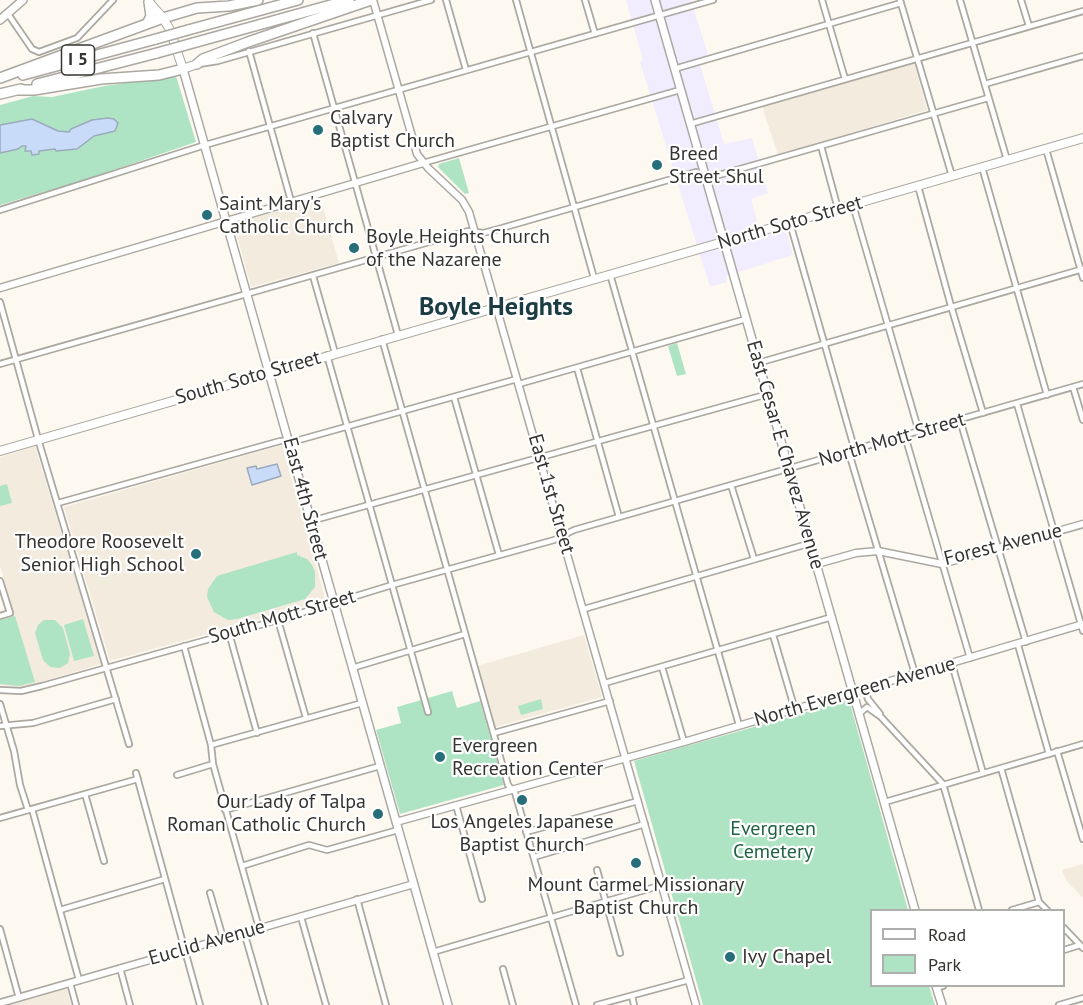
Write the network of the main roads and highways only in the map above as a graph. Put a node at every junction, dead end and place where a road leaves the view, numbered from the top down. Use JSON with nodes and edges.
{"nodes":[{"id":1,"x":24,"y":0,"type":"edge"},
{"id":2,"x":258,"y":0,"type":"edge"},
{"id":3,"x":298,"y":0,"type":"edge"},
{"id":4,"x":349,"y":0,"type":"edge"},
{"id":5,"x":655,"y":0,"type":"edge"},
{"id":6,"x":148,"y":1,"type":"edge"},
{"id":7,"x":370,"y":1,"type":"edge"},
{"id":8,"x":163,"y":18,"type":"junction"},
{"id":9,"x":0,"y":20,"type":"edge"},
{"id":10,"x":147,"y":24,"type":"junction"},
{"id":11,"x":197,"y":64,"type":"joint"},
{"id":12,"x":183,"y":69,"type":"junction"},
{"id":13,"x":0,"y":79,"type":"edge"},
{"id":14,"x":17,"y":90,"type":"junction"},
{"id":15,"x":0,"y":94,"type":"edge"},
{"id":16,"x":1083,"y":138,"type":"edge"},
{"id":17,"x":723,"y":242,"type":"junction"},
{"id":18,"x":496,"y":306,"type":"joint"},
{"id":19,"x":269,"y":372,"type":"junction"},
{"id":20,"x":0,"y":451,"type":"edge"},
{"id":21,"x":915,"y":909,"type":"edge"},
{"id":22,"x":939,"y":987,"type":"edge"},
{"id":23,"x":448,"y":1005,"type":"edge"},
{"id":24,"x":942,"y":1005,"type":"edge"}],
"edges":[{"from":1,"to":9,"type":"main road"},
{"from":2,"to":8,"type":"highway"},
{"from":3,"to":13,"type":"highway","number":"I 5","bridge":true},
{"from":4,"to":14,"type":"highway","number":"I 5","bridge":true},
{"from":5,"to":17,"type":"main road","name":"East Cesar E Chavez Avenue"},
{"from":6,"to":8,"type":"main road","name":"East 4th Street"},
{"from":6,"to":10,"type":"highway"},
{"from":7,"to":11,"type":"highway"},
{"from":8,"to":10,"type":"highway"},
{"from":8,"to":12,"type":"main road","name":"East 4th Street"},
{"from":10,"to":13,"type":"highway"},
{"from":11,"to":12,"type":"main road"},
{"from":12,"to":14,"type":"highway"},
{"from":12,"to":19,"type":"main road","name":"East 4th Street"},
{"from":14,"to":15,"type":"highway","number":"I 5"},
{"from":16,"to":17,"type":"main road","name":"North Soto Street"},
{"from":17,"to":18,"type":"main road","name":"North Soto Street"},
{"from":17,"to":21,"type":"main road","name":"East Cesar E Chavez Avenue"},
{"from":18,"to":19,"type":"main road","name":"South Soto Street"},
{"from":19,"to":20,"type":"main road","name":"South Soto Street"},
{"from":19,"to":23,"type":"main road","name":"East 4th Street"},
{"from":22,"to":24,"type":"main road"}]}
